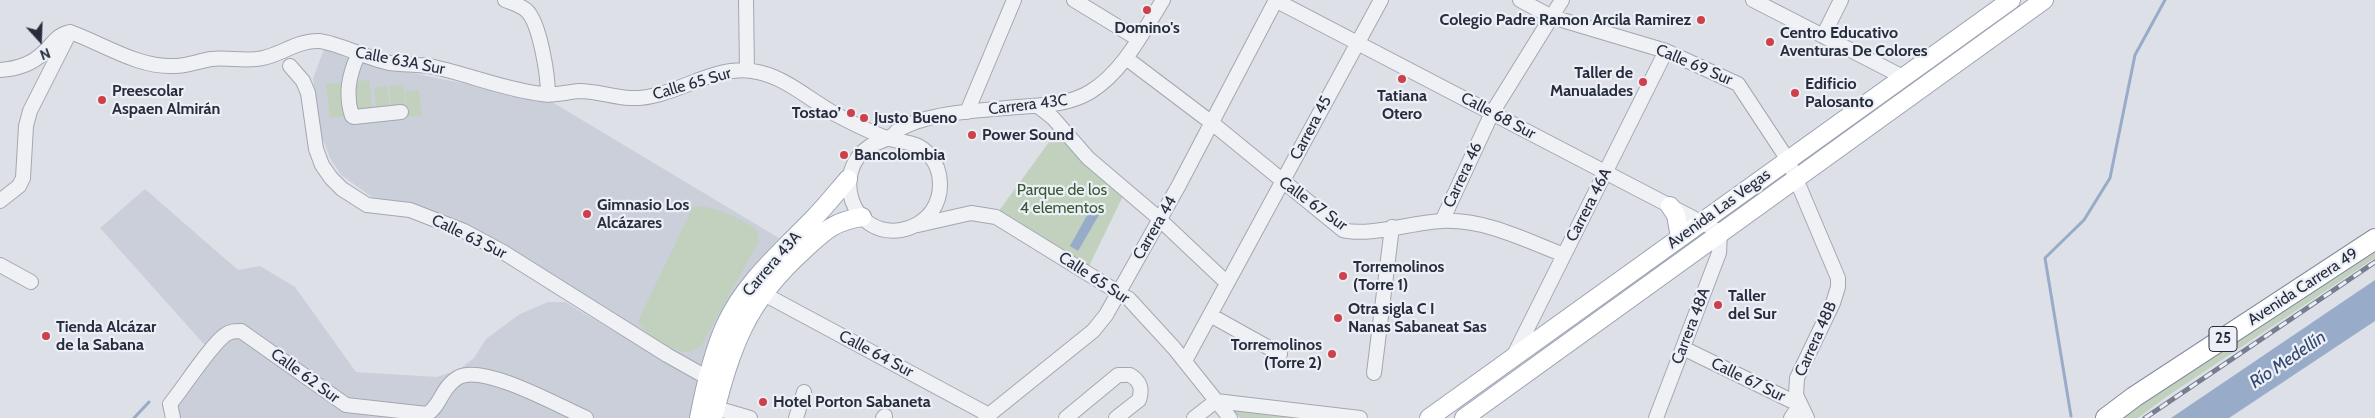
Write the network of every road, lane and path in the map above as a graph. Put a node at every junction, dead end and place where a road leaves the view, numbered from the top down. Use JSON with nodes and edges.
{"nodes":[{"id":1,"x":505,"y":0,"type":"edge"},
{"id":2,"x":746,"y":0,"type":"edge"},
{"id":3,"x":1014,"y":0,"type":"edge"},
{"id":4,"x":1074,"y":0,"type":"edge"},
{"id":5,"x":1163,"y":0,"type":"edge"},
{"id":6,"x":1276,"y":0,"type":"edge"},
{"id":7,"x":1381,"y":0,"type":"edge"},
{"id":8,"x":1520,"y":0,"type":"edge"},
{"id":9,"x":1753,"y":0,"type":"edge"},
{"id":10,"x":1841,"y":0,"type":"edge"},
{"id":11,"x":2010,"y":0,"type":"edge"},
{"id":12,"x":2044,"y":0,"type":"edge"},
{"id":13,"x":1771,"y":4,"type":"edge"},
{"id":14,"x":1559,"y":11,"type":"edge"},
{"id":15,"x":75,"y":34,"type":"junction"},
{"id":16,"x":1823,"y":36,"type":"junction"},
{"id":17,"x":1138,"y":39,"type":"junction"},
{"id":18,"x":1357,"y":43,"type":"junction"},
{"id":19,"x":1666,"y":52,"type":"junction"},
{"id":20,"x":358,"y":55,"type":"junction"},
{"id":21,"x":1126,"y":58,"type":"junction"},
{"id":22,"x":290,"y":66,"type":"dead end"},
{"id":23,"x":0,"y":70,"type":"edge"},
{"id":24,"x":747,"y":70,"type":"junction"},
{"id":25,"x":1903,"y":77,"type":"junction"},
{"id":26,"x":548,"y":95,"type":"junction"},
{"id":27,"x":1038,"y":106,"type":"junction"},
{"id":28,"x":400,"y":112,"type":"dead end"},
{"id":29,"x":967,"y":112,"type":"junction"},
{"id":30,"x":1492,"y":113,"type":"junction"},
{"id":31,"x":1212,"y":123,"type":"junction"},
{"id":32,"x":888,"y":139,"type":"junction"},
{"id":33,"x":1788,"y":160,"type":"junction"},
{"id":34,"x":1605,"y":172,"type":"junction"},
{"id":35,"x":1796,"y":177,"type":"junction"},
{"id":36,"x":848,"y":179,"type":"junction"},
{"id":37,"x":1282,"y":182,"type":"junction"},
{"id":38,"x":0,"y":201,"type":"edge"},
{"id":39,"x":1670,"y":206,"type":"junction"},
{"id":40,"x":862,"y":217,"type":"junction"},
{"id":41,"x":1159,"y":220,"type":"junction"},
{"id":42,"x":1442,"y":221,"type":"junction"},
{"id":43,"x":1701,"y":222,"type":"junction"},
{"id":44,"x":916,"y":225,"type":"junction"},
{"id":45,"x":1392,"y":227,"type":"junction"},
{"id":46,"x":1720,"y":232,"type":"junction"},
{"id":47,"x":1680,"y":237,"type":"junction"},
{"id":48,"x":2375,"y":239,"type":"edge"},
{"id":49,"x":1564,"y":255,"type":"junction"},
{"id":50,"x":0,"y":265,"type":"edge"},
{"id":51,"x":31,"y":282,"type":"dead end"},
{"id":52,"x":1227,"y":283,"type":"junction"},
{"id":53,"x":1838,"y":287,"type":"joint"},
{"id":54,"x":762,"y":293,"type":"junction"},
{"id":55,"x":1119,"y":293,"type":"junction"},
{"id":56,"x":1210,"y":315,"type":"junction"},
{"id":57,"x":1683,"y":348,"type":"junction"},
{"id":58,"x":1280,"y":354,"type":"dead end"},
{"id":59,"x":1512,"y":358,"type":"junction"},
{"id":60,"x":1185,"y":361,"type":"junction"},
{"id":61,"x":1374,"y":373,"type":"dead end"},
{"id":62,"x":708,"y":376,"type":"junction"},
{"id":63,"x":804,"y":392,"type":"dead end"},
{"id":64,"x":1216,"y":401,"type":"junction"},
{"id":65,"x":1800,"y":405,"type":"junction"},
{"id":66,"x":715,"y":413,"type":"edge"},
{"id":67,"x":987,"y":416,"type":"edge"},
{"id":68,"x":173,"y":418,"type":"edge"},
{"id":69,"x":586,"y":418,"type":"edge"},
{"id":70,"x":699,"y":418,"type":"edge"},
{"id":71,"x":750,"y":418,"type":"edge"},
{"id":72,"x":796,"y":418,"type":"edge"},
{"id":73,"x":1066,"y":418,"type":"edge"},
{"id":74,"x":1116,"y":418,"type":"edge"},
{"id":75,"x":1194,"y":418,"type":"edge"},
{"id":76,"x":1230,"y":418,"type":"edge"},
{"id":77,"x":1360,"y":418,"type":"edge"},
{"id":78,"x":1429,"y":418,"type":"edge"},
{"id":79,"x":1464,"y":418,"type":"edge"},
{"id":80,"x":1656,"y":418,"type":"edge"},
{"id":81,"x":1792,"y":418,"type":"edge"},
{"id":82,"x":1807,"y":418,"type":"edge"},
{"id":83,"x":2106,"y":418,"type":"edge"}],
"edges":[{"from":1,"to":26,"type":"street"},
{"from":2,"to":24,"type":"street","name":"Calle 65 Sur"},
{"from":3,"to":29,"type":"street"},
{"from":4,"to":17,"type":"street"},
{"from":5,"to":17,"type":"street","name":"Carrera 43C"},
{"from":6,"to":18,"type":"street","name":"Calle 68 Sur"},
{"from":6,"to":31,"type":"street","name":"Carrera 44"},
{"from":7,"to":18,"type":"street","name":"Carrera 45"},
{"from":8,"to":14,"type":"street","name":"Calle 69 Sur"},
{"from":9,"to":13,"type":"street"},
{"from":10,"to":16,"type":"street"},
{"from":11,"to":25,"type":"main road","name":"Avenida Las Vegas"},
{"from":12,"to":35,"type":"main road","name":"Avenida Las Vegas"},
{"from":13,"to":16,"type":"street"},
{"from":14,"to":19,"type":"street","name":"Calle 69 Sur"},
{"from":14,"to":30,"type":"street","name":"Carrera 46"},
{"from":15,"to":20,"type":"street","name":"Calle 63A Sur"},
{"from":15,"to":23,"type":"street"},
{"from":15,"to":38,"type":"street"},
{"from":16,"to":25,"type":"street"},
{"from":17,"to":21,"type":"street","name":"Carrera 43C"},
{"from":18,"to":30,"type":"street","name":"Calle 68 Sur"},
{"from":18,"to":37,"type":"street","name":"Carrera 45"},
{"from":19,"to":33,"type":"street","name":"Calle 69 Sur"},
{"from":19,"to":34,"type":"street","name":"Carrera 46A"},
{"from":20,"to":26,"type":"street","name":"Calle 63A Sur"},
{"from":20,"to":28,"type":"street"},
{"from":21,"to":27,"type":"street","name":"Carrera 43C"},
{"from":21,"to":31,"type":"street","name":"Calle 67 Sur"},
{"from":22,"to":62,"type":"street","name":"Calle 63 Sur"},
{"from":24,"to":26,"type":"street","name":"Calle 65 Sur"},
{"from":24,"to":32,"type":"street","name":"Calle 65 Sur"},
{"from":25,"to":33,"type":"main road","name":"Avenida Las Vegas"},
{"from":27,"to":29,"type":"street","name":"Carrera 43C"},
{"from":27,"to":41,"type":"street"},
{"from":29,"to":32,"type":"street"},
{"from":30,"to":34,"type":"street","name":"Calle 68 Sur"},
{"from":30,"to":42,"type":"street","name":"Carrera 46"},
{"from":31,"to":37,"type":"street","name":"Calle 67 Sur"},
{"from":31,"to":41,"type":"street","name":"Carrera 44"},
{"from":32,"to":36,"type":"street"},
{"from":32,"to":44,"type":"street"},
{"from":33,"to":35,"type":"street","name":"Calle 69 Sur"},
{"from":33,"to":43,"type":"main road","name":"Avenida Las Vegas"},
{"from":34,"to":39,"type":"street","name":"Calle 68 Sur"},
{"from":34,"to":49,"type":"street","name":"Carrera 46A"},
{"from":35,"to":46,"type":"main road","name":"Avenida Las Vegas"},
{"from":35,"to":53,"type":"street","name":"Calle 69 Sur"},
{"from":36,"to":40,"type":"street"},
{"from":36,"to":62,"type":"main road","name":"Carrera 43A"},
{"from":37,"to":45,"type":"street","name":"Calle 67 Sur"},
{"from":37,"to":52,"type":"street","name":"Carrera 45"},
{"from":39,"to":43,"type":"street","name":"Calle 68 Sur"},
{"from":39,"to":47,"type":"main road"},
{"from":40,"to":44,"type":"street"},
{"from":40,"to":54,"type":"main road","name":"Carrera 43A"},
{"from":41,"to":52,"type":"street"},
{"from":41,"to":55,"type":"street","name":"Carrera 44"},
{"from":42,"to":45,"type":"street","name":"Calle 67 Sur"},
{"from":42,"to":49,"type":"street","name":"Calle 67 Sur"},
{"from":43,"to":46,"type":"street","name":"Calle 68 Sur"},
{"from":43,"to":47,"type":"main road","name":"Avenida Las Vegas"},
{"from":44,"to":55,"type":"street","name":"Calle 65 Sur"},
{"from":45,"to":61,"type":"street"},
{"from":46,"to":57,"type":"street","name":"Carrera 48A"},
{"from":46,"to":79,"type":"main road","name":"Avenida Las Vegas"},
{"from":47,"to":59,"type":"main road","name":"Avenida Las Vegas"},
{"from":48,"to":83,"type":"highway","name":"Avenida Carrera 49","number":"25"},
{"from":49,"to":59,"type":"street","name":"Carrera 46A"},
{"from":50,"to":51,"type":"street"},
{"from":52,"to":56,"type":"street","name":"Carrera 45"},
{"from":53,"to":65,"type":"street","name":"Carrera 48B"},
{"from":54,"to":66,"type":"main road","name":"Carrera 43A"},
{"from":54,"to":67,"type":"street","name":"Calle 64 Sur"},
{"from":55,"to":60,"type":"street","name":"Calle 65 Sur"},
{"from":55,"to":67,"type":"street","name":"Carrera 44"},
{"from":56,"to":58,"type":"street"},
{"from":56,"to":60,"type":"street","name":"Carrera 45"},
{"from":57,"to":65,"type":"street","name":"Calle 67 Sur"},
{"from":57,"to":80,"type":"street","name":"Carrera 48A"},
{"from":59,"to":78,"type":"main road","name":"Avenida Las Vegas"},
{"from":60,"to":64,"type":"street","name":"Calle 65 Sur"},
{"from":62,"to":70,"type":"main road","name":"Carrera 43A"},
{"from":63,"to":72,"type":"street"},
{"from":64,"to":75,"type":"street"},
{"from":64,"to":76,"type":"street","name":"Calle 65 Sur"},
{"from":64,"to":77,"type":"street"},
{"from":65,"to":81,"type":"street"},
{"from":65,"to":82,"type":"street","name":"Calle 67 Sur"},
{"from":66,"to":71,"type":"street"},
{"from":68,"to":69,"type":"street","name":"Calle 62 Sur"},
{"from":73,"to":74,"type":"street"}]}
